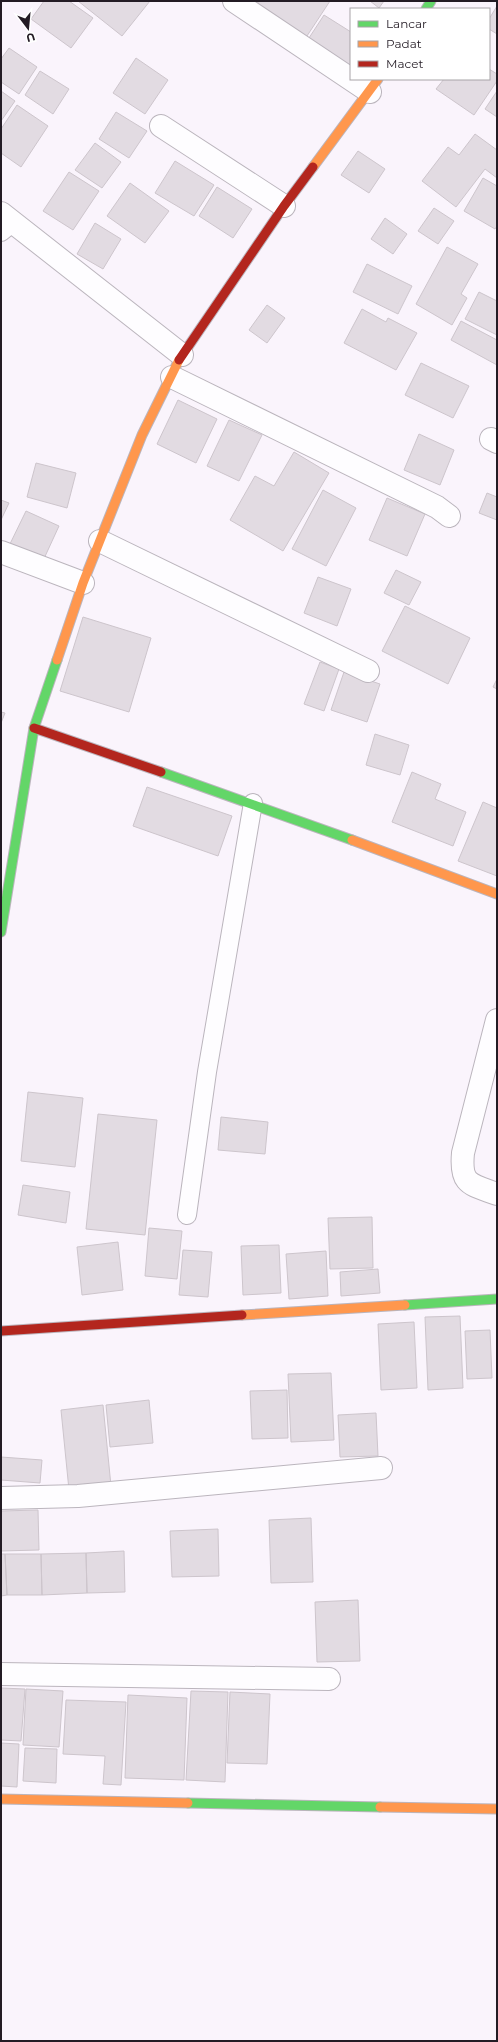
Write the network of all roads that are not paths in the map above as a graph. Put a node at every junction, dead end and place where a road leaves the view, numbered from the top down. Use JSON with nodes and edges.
{"nodes":[{"id":1,"x":234,"y":1,"type":"edge"},
{"id":2,"x":350,"y":71,"type":"edge"},
{"id":3,"x":364,"y":80,"type":"edge"},
{"id":4,"x":374,"y":86,"type":"edge"},
{"id":5,"x":161,"y":126,"type":"dead end"},
{"id":6,"x":284,"y":206,"type":"junction"},
{"id":7,"x":5,"y":223,"type":"edge"},
{"id":8,"x":182,"y":355,"type":"junction"},
{"id":9,"x":172,"y":376,"type":"junction"},
{"id":10,"x":449,"y":516,"type":"dead end"},
{"id":11,"x":100,"y":541,"type":"junction"},
{"id":12,"x":1,"y":552,"type":"edge"},
{"id":13,"x":84,"y":583,"type":"junction"},
{"id":14,"x":368,"y":671,"type":"dead end"},
{"id":15,"x":34,"y":728,"type":"junction"},
{"id":16,"x":253,"y":802,"type":"junction"},
{"id":17,"x":497,"y":894,"type":"edge"},
{"id":18,"x":1,"y":932,"type":"edge"},
{"id":19,"x":497,"y":1020,"type":"edge"},
{"id":20,"x":497,"y":1194,"type":"edge"},
{"id":21,"x":187,"y":1215,"type":"dead end"},
{"id":22,"x":497,"y":1299,"type":"edge"},
{"id":23,"x":1,"y":1331,"type":"edge"},
{"id":24,"x":380,"y":1468,"type":"dead end"},
{"id":25,"x":1,"y":1498,"type":"edge"},
{"id":26,"x":1,"y":1674,"type":"edge"},
{"id":27,"x":328,"y":1679,"type":"dead end"},
{"id":28,"x":1,"y":1799,"type":"edge"},
{"id":29,"x":497,"y":1809,"type":"edge"}],
"edges":[{"from":1,"to":2,"type":"street"},
{"from":3,"to":4,"type":"street"},
{"from":4,"to":6,"type":"street"},
{"from":5,"to":6,"type":"street"},
{"from":6,"to":8,"type":"street"},
{"from":7,"to":8,"type":"street"},
{"from":8,"to":9,"type":"street"},
{"from":9,"to":10,"type":"street"},
{"from":9,"to":11,"type":"street"},
{"from":11,"to":13,"type":"street"},
{"from":11,"to":14,"type":"street"},
{"from":12,"to":13,"type":"street"},
{"from":13,"to":15,"type":"street"},
{"from":15,"to":16,"type":"street"},
{"from":15,"to":18,"type":"street"},
{"from":16,"to":17,"type":"street"},
{"from":16,"to":21,"type":"lane"},
{"from":19,"to":20,"type":"street"},
{"from":22,"to":23,"type":"street"},
{"from":24,"to":25,"type":"street"},
{"from":26,"to":27,"type":"street"},
{"from":28,"to":29,"type":"street"}]}
